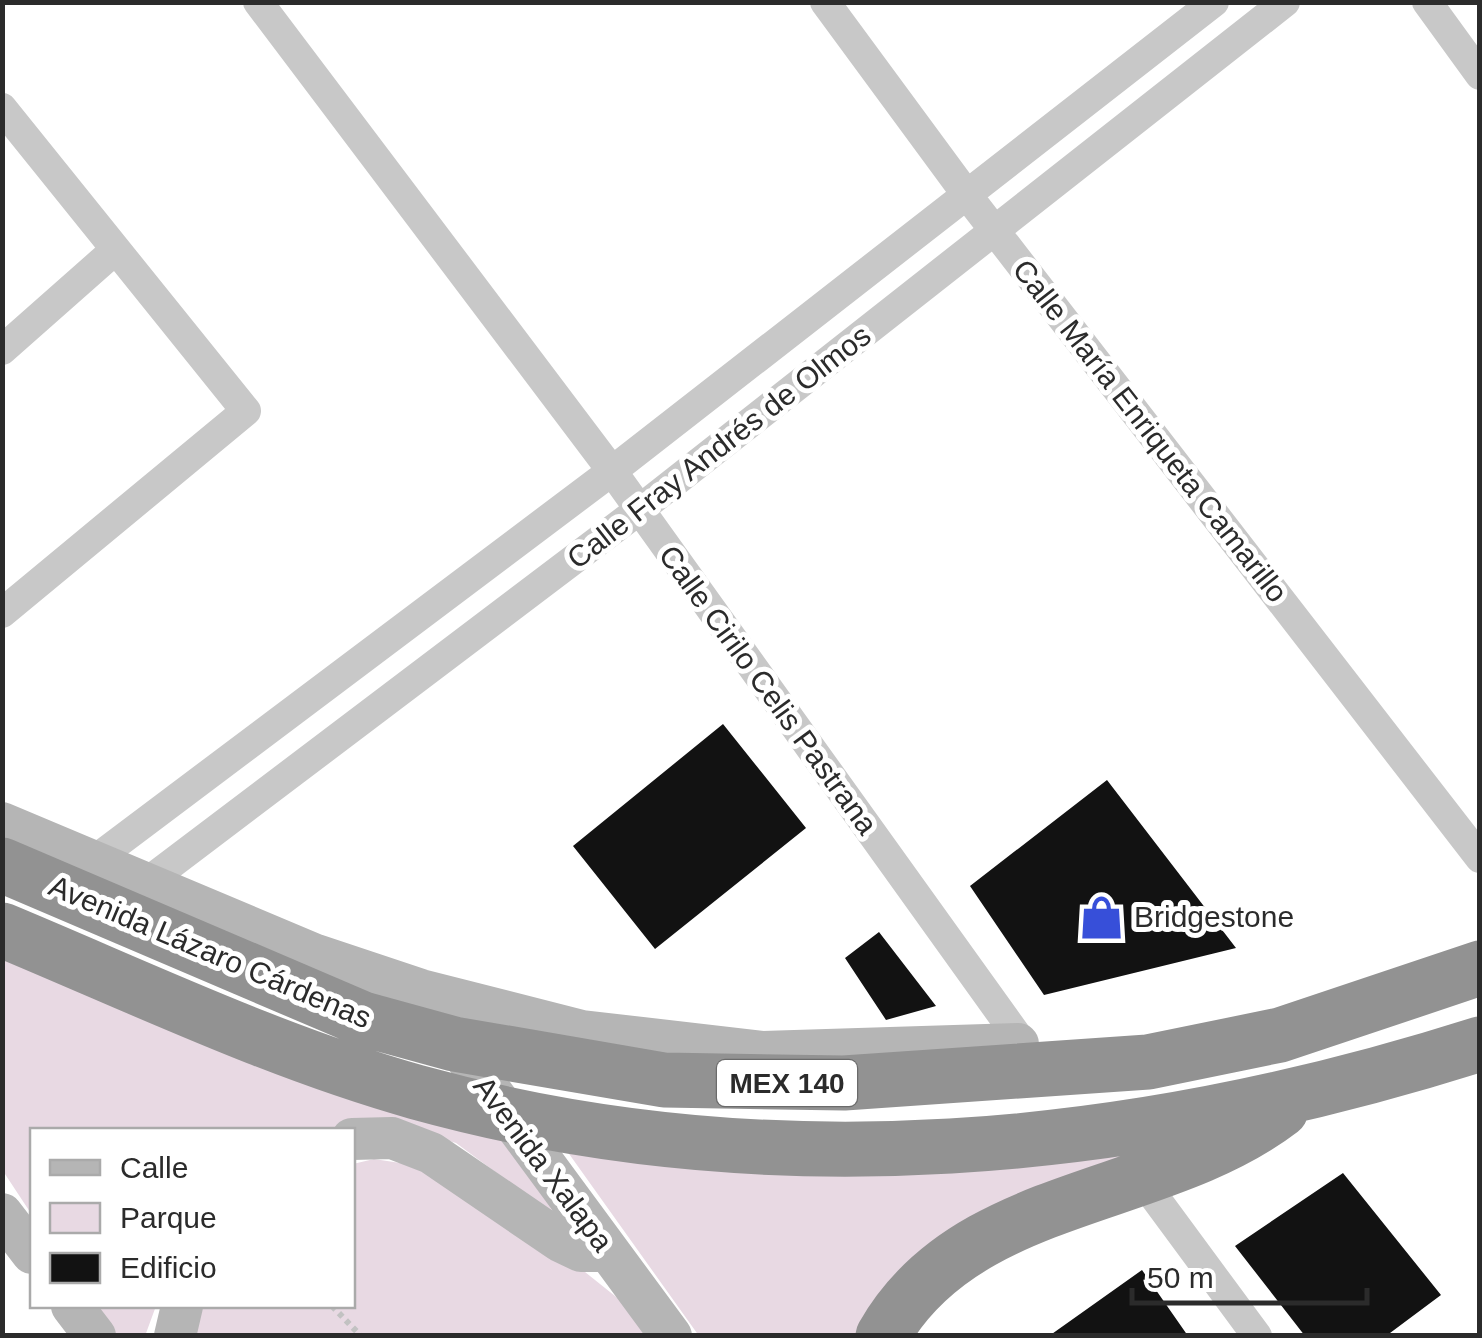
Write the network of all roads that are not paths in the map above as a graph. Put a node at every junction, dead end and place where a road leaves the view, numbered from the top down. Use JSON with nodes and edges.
{"nodes":[{"id":1,"x":258,"y":2,"type":"edge"},
{"id":2,"x":824,"y":2,"type":"edge"},
{"id":3,"x":1214,"y":2,"type":"edge"},
{"id":4,"x":1285,"y":2,"type":"edge"},
{"id":5,"x":1427,"y":2,"type":"edge"},
{"id":6,"x":1480,"y":75,"type":"edge"},
{"id":7,"x":2,"y":108,"type":"edge"},
{"id":8,"x":967,"y":195,"type":"junction"},
{"id":9,"x":996,"y":232,"type":"junction"},
{"id":10,"x":114,"y":251,"type":"junction"},
{"id":11,"x":2,"y":350,"type":"edge"},
{"id":12,"x":612,"y":471,"type":"junction"},
{"id":13,"x":639,"y":510,"type":"junction"},
{"id":14,"x":2,"y":612,"type":"edge"},
{"id":15,"x":2,"y":823,"type":"edge"},
{"id":16,"x":1480,"y":858,"type":"edge"},
{"id":17,"x":2,"y":865,"type":"edge"},
{"id":18,"x":118,"y":883,"type":"junction"},
{"id":19,"x":2,"y":930,"type":"edge"},
{"id":20,"x":1480,"y":968,"type":"edge"},
{"id":21,"x":421,"y":990,"type":"junction"},
{"id":22,"x":454,"y":1044,"type":"junction"},
{"id":23,"x":1023,"y":1044,"type":"junction"},
{"id":24,"x":1480,"y":1044,"type":"edge"},
{"id":25,"x":1148,"y":1062,"type":"junction"},
{"id":26,"x":1305,"y":1092,"type":"junction"},
{"id":27,"x":507,"y":1115,"type":"junction"},
{"id":28,"x":355,"y":1139,"type":"edge"},
{"id":29,"x":1142,"y":1180,"type":"junction"},
{"id":30,"x":2,"y":1214,"type":"edge"},
{"id":31,"x":30,"y":1250,"type":"edge"},
{"id":32,"x":608,"y":1251,"type":"junction"},
{"id":33,"x":73,"y":1308,"type":"edge"},
{"id":34,"x":182,"y":1308,"type":"edge"},
{"id":35,"x":94,"y":1336,"type":"edge"},
{"id":36,"x":175,"y":1336,"type":"edge"},
{"id":37,"x":671,"y":1336,"type":"edge"},
{"id":38,"x":883,"y":1336,"type":"edge"},
{"id":39,"x":1258,"y":1336,"type":"edge"}],
"edges":[{"from":1,"to":12,"type":"street","name":"Calle Cirilo Celis Pastrana"},
{"from":2,"to":8,"type":"street","name":"Calle María Enriqueta Camarillo"},
{"from":3,"to":8,"type":"street","name":"Calle Fray Andrés de Olmos"},
{"from":4,"to":9,"type":"street","name":"Calle Fray Andrés de Olmos"},
{"from":5,"to":6,"type":"street"},
{"from":7,"to":10,"type":"street"},
{"from":8,"to":9,"type":"street","name":"Calle María Enriqueta Camarillo"},
{"from":8,"to":12,"type":"street","name":"Calle Fray Andrés de Olmos"},
{"from":9,"to":13,"type":"street","name":"Calle Fray Andrés de Olmos"},
{"from":9,"to":16,"type":"street","name":"Calle María Enriqueta Camarillo"},
{"from":10,"to":11,"type":"street"},
{"from":10,"to":14,"type":"street"},
{"from":12,"to":13,"type":"street","name":"Calle Cirilo Celis Pastrana"},
{"from":12,"to":18,"type":"street","name":"Calle Fray Andrés de Olmos"},
{"from":13,"to":18,"type":"street","name":"Calle Fray Andrés de Olmos"},
{"from":13,"to":23,"type":"street","name":"Calle Cirilo Celis Pastrana"},
{"from":15,"to":18,"type":"main road"},
{"from":17,"to":18,"type":"highway","name":"Avenida Lázaro Cárdenas","number":"MEX 140"},
{"from":18,"to":19,"type":"highway"},
{"from":18,"to":21,"type":"main road"},
{"from":18,"to":22,"type":"highway","name":"Avenida Lázaro Cárdenas","number":"MEX 140"},
{"from":19,"to":27,"type":"highway","name":"Avenida Lázaro Cárdenas","number":"MEX 140"},
{"from":20,"to":25,"type":"highway","name":"Avenida Lázaro Cárdenas","number":"MEX 140"},
{"from":21,"to":22,"type":"main road","name":"Avenida Xalapa"},
{"from":21,"to":23,"type":"main road"},
{"from":22,"to":25,"type":"highway","name":"Avenida Lázaro Cárdenas","number":"MEX 140"},
{"from":22,"to":27,"type":"main road","name":"Avenida Xalapa"},
{"from":23,"to":25,"type":"main road"},
{"from":24,"to":26,"type":"highway","name":"Avenida Lázaro Cárdenas","number":"MEX 140"},
{"from":26,"to":27,"type":"highway","name":"Avenida Lázaro Cárdenas","number":"MEX 140"},
{"from":26,"to":29,"type":"highway"},
{"from":27,"to":32,"type":"main road","name":"Avenida Xalapa"},
{"from":28,"to":32,"type":"main road"},
{"from":29,"to":38,"type":"highway"},
{"from":29,"to":39,"type":"street"},
{"from":30,"to":31,"type":"main road"},
{"from":32,"to":37,"type":"main road","name":"Avenida Xalapa"},
{"from":33,"to":35,"type":"main road"},
{"from":34,"to":36,"type":"main road"}]}
